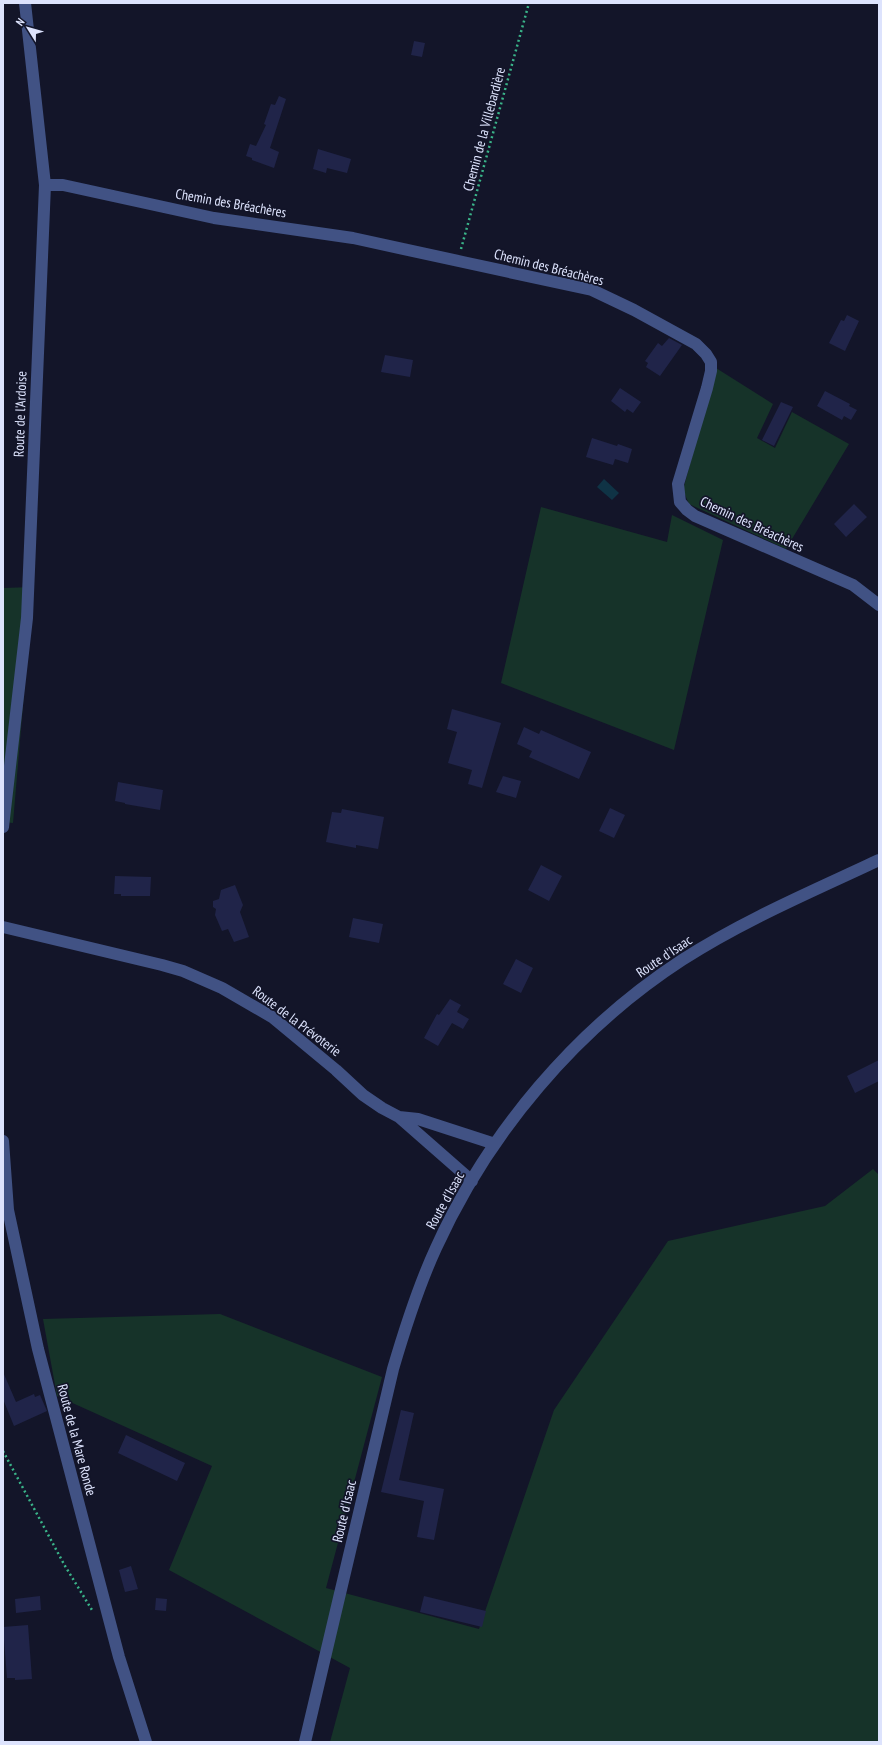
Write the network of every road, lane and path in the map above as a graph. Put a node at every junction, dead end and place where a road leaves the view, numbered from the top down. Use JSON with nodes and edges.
{"nodes":[{"id":1,"x":25,"y":3,"type":"edge"},
{"id":2,"x":529,"y":3,"type":"edge"},
{"id":3,"x":45,"y":185,"type":"junction"},
{"id":4,"x":458,"y":260,"type":"junction"},
{"id":5,"x":879,"y":605,"type":"edge"},
{"id":6,"x":3,"y":827,"type":"edge"},
{"id":7,"x":879,"y":860,"type":"edge"},
{"id":8,"x":3,"y":927,"type":"edge"},
{"id":9,"x":399,"y":1117,"type":"junction"},
{"id":10,"x":3,"y":1141,"type":"edge"},
{"id":11,"x":495,"y":1144,"type":"junction"},
{"id":12,"x":472,"y":1181,"type":"junction"},
{"id":13,"x":3,"y":1451,"type":"edge"},
{"id":14,"x":93,"y":1612,"type":"dead end"},
{"id":15,"x":146,"y":1742,"type":"edge"},
{"id":16,"x":305,"y":1742,"type":"edge"}],
"edges":[{"from":1,"to":3,"type":"street","name":"Route de l'Ardoise"},
{"from":2,"to":4,"type":"path","name":"Chemin de la Villebardière"},
{"from":3,"to":4,"type":"street","name":"Chemin des Bréachères"},
{"from":3,"to":6,"type":"street","name":"Route de l'Ardoise"},
{"from":4,"to":5,"type":"street","name":"Chemin des Bréachères"},
{"from":7,"to":11,"type":"street","name":"Route d'Isaac"},
{"from":8,"to":9,"type":"street","name":"Route de la Prévoterie"},
{"from":9,"to":11,"type":"street","name":"Route de la Prévoterie"},
{"from":9,"to":12,"type":"street","name":"Route de la Prévoterie"},
{"from":10,"to":15,"type":"street","name":"Route de la Mare Ronde"},
{"from":11,"to":12,"type":"street","name":"Route d'Isaac"},
{"from":12,"to":16,"type":"street","name":"Route d'Isaac"},
{"from":13,"to":14,"type":"path"}]}
